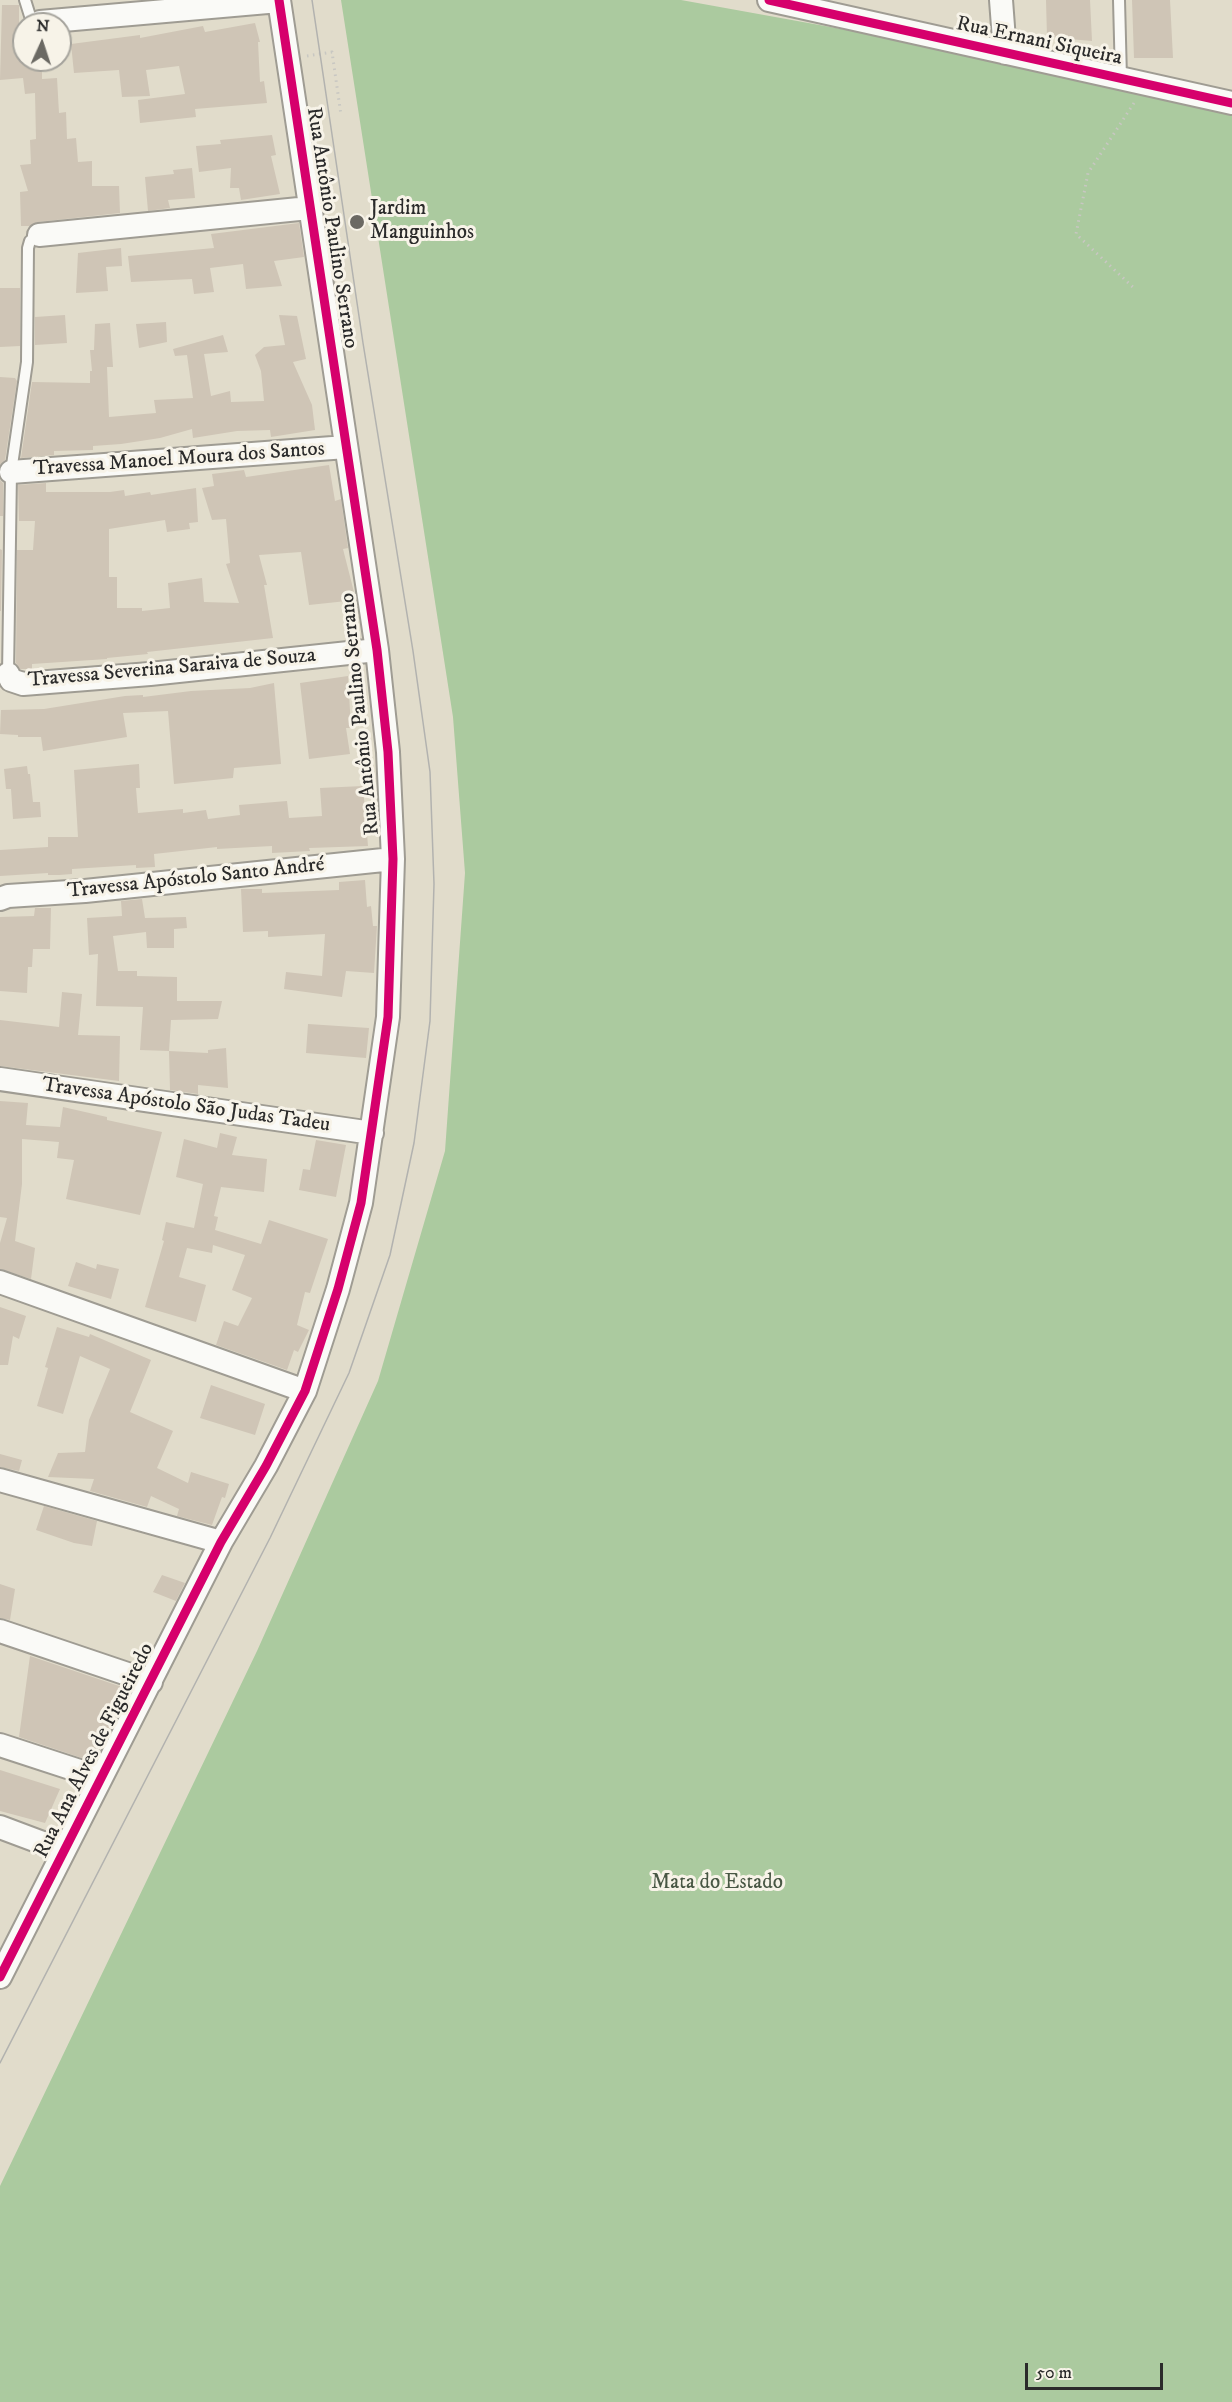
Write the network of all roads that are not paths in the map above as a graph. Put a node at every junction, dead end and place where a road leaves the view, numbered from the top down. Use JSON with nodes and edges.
{"nodes":[{"id":1,"x":769,"y":0,"type":"edge"},
{"id":2,"x":1001,"y":0,"type":"edge"},
{"id":3,"x":1119,"y":0,"type":"edge"},
{"id":4,"x":279,"y":1,"type":"edge"},
{"id":5,"x":834,"y":7,"type":"edge"},
{"id":6,"x":72,"y":19,"type":"edge"},
{"id":7,"x":1005,"y":53,"type":"junction"},
{"id":8,"x":1122,"y":78,"type":"junction"},
{"id":9,"x":1232,"y":103,"type":"edge"},
{"id":10,"x":309,"y":208,"type":"junction"},
{"id":11,"x":39,"y":235,"type":"joint"},
{"id":12,"x":346,"y":447,"type":"junction"},
{"id":13,"x":11,"y":472,"type":"junction"},
{"id":14,"x":377,"y":650,"type":"junction"},
{"id":15,"x":8,"y":674,"type":"joint"},
{"id":16,"x":393,"y":859,"type":"junction"},
{"id":17,"x":0,"y":899,"type":"edge"},
{"id":18,"x":0,"y":1079,"type":"edge"},
{"id":19,"x":372,"y":1132,"type":"junction"},
{"id":20,"x":0,"y":1282,"type":"edge"},
{"id":21,"x":305,"y":1391,"type":"junction"},
{"id":22,"x":0,"y":1480,"type":"edge"},
{"id":23,"x":221,"y":1542,"type":"junction"},
{"id":24,"x":0,"y":1631,"type":"edge"},
{"id":25,"x":151,"y":1682,"type":"junction"},
{"id":26,"x":0,"y":1745,"type":"edge"},
{"id":27,"x":101,"y":1778,"type":"junction"},
{"id":28,"x":0,"y":1827,"type":"edge"},
{"id":29,"x":64,"y":1851,"type":"junction"},
{"id":30,"x":0,"y":1977,"type":"edge"}],
"edges":[{"from":1,"to":5,"type":"street","name":"Rua Ernani Siqueira"},
{"from":2,"to":7,"type":"street"},
{"from":3,"to":8,"type":"lane"},
{"from":4,"to":6,"type":"street"},
{"from":4,"to":10,"type":"street","name":"Rua Antônio Paulino Serrano"},
{"from":5,"to":7,"type":"street","name":"Rua Ernani Siqueira"},
{"from":7,"to":8,"type":"street","name":"Rua Ernani Siqueira"},
{"from":8,"to":9,"type":"street","name":"Rua Ernani Siqueira"},
{"from":10,"to":11,"type":"street"},
{"from":10,"to":12,"type":"street","name":"Rua Antônio Paulino Serrano"},
{"from":11,"to":13,"type":"lane"},
{"from":12,"to":13,"type":"street","name":"Travessa Manoel Moura dos Santos"},
{"from":12,"to":14,"type":"street","name":"Rua Antônio Paulino Serrano"},
{"from":13,"to":15,"type":"lane"},
{"from":14,"to":15,"type":"street","name":"Travessa Severina Saraiva de Souza"},
{"from":14,"to":16,"type":"street","name":"Rua Antônio Paulino Serrano"},
{"from":16,"to":17,"type":"street","name":"Travessa Apóstolo Santo André"},
{"from":16,"to":19,"type":"street","name":"Rua Antônio Paulino Serrano"},
{"from":18,"to":19,"type":"street","name":"Travessa Apóstolo São Judas Tadeu"},
{"from":19,"to":21,"type":"street","name":"Rua Antônio Paulino Serrano"},
{"from":20,"to":21,"type":"street"},
{"from":21,"to":23,"type":"street","name":"Rua Antônio Paulino Serrano"},
{"from":22,"to":23,"type":"street"},
{"from":23,"to":25,"type":"street","name":"Rua Ana Alves de Figueiredo"},
{"from":24,"to":25,"type":"street"},
{"from":25,"to":27,"type":"street","name":"Rua Ana Alves de Figueiredo"},
{"from":26,"to":27,"type":"street"},
{"from":27,"to":29,"type":"street","name":"Rua Ana Alves de Figueiredo"},
{"from":28,"to":29,"type":"street"},
{"from":29,"to":30,"type":"street","name":"Rua Ana Alves de Figueiredo"}]}
